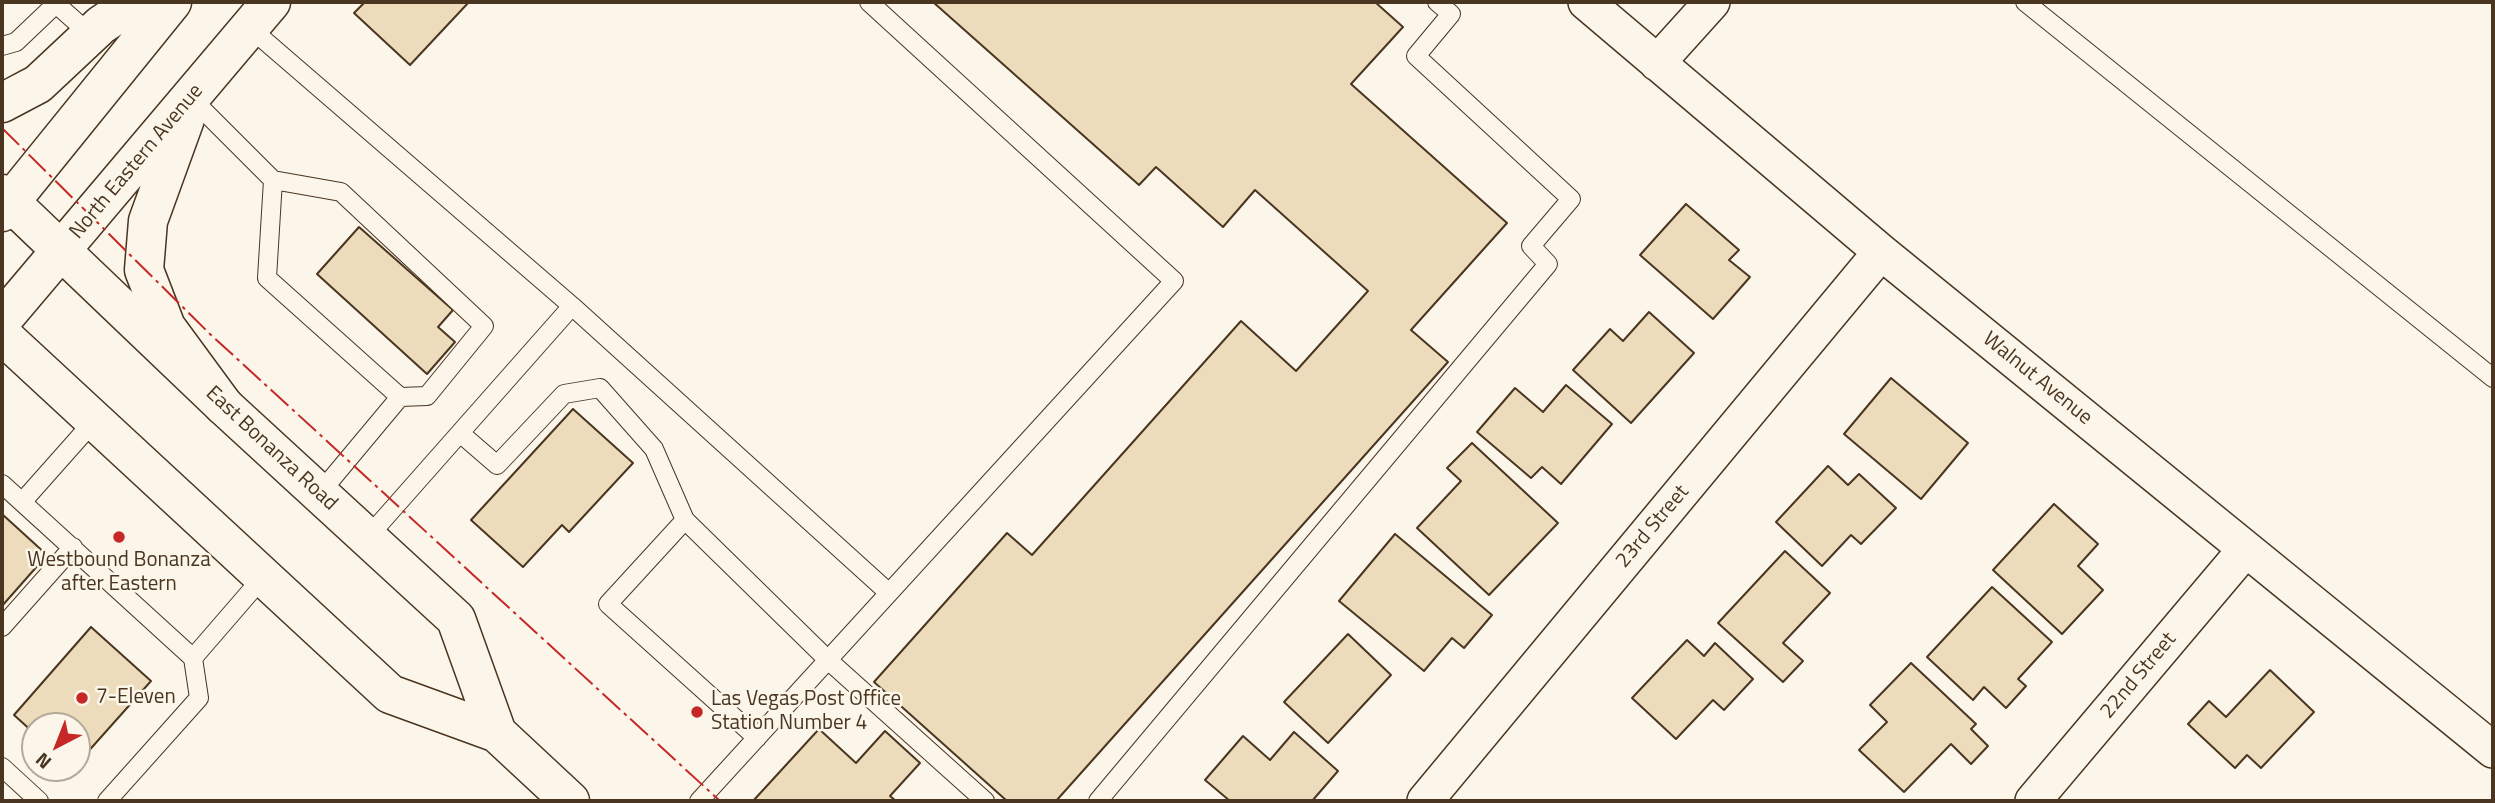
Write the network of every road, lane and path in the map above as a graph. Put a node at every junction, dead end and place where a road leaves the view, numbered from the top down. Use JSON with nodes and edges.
{"nodes":[{"id":1,"x":135,"y":2,"type":"edge"},
{"id":2,"x":172,"y":2,"type":"edge"},
{"id":3,"x":869,"y":2,"type":"edge"},
{"id":4,"x":1437,"y":2,"type":"edge"},
{"id":5,"x":1586,"y":2,"type":"edge"},
{"id":6,"x":1712,"y":2,"type":"edge"},
{"id":7,"x":2025,"y":2,"type":"edge"},
{"id":8,"x":57,"y":3,"type":"edge"},
{"id":9,"x":260,"y":15,"type":"edge"},
{"id":10,"x":91,"y":35,"type":"junction"},
{"id":11,"x":2,"y":46,"type":"edge"},
{"id":12,"x":1657,"y":63,"type":"junction"},
{"id":13,"x":192,"y":99,"type":"junction"},
{"id":14,"x":2,"y":103,"type":"edge"},
{"id":15,"x":273,"y":180,"type":"junction"},
{"id":16,"x":5,"y":203,"type":"edge"},
{"id":17,"x":61,"y":251,"type":"junction"},
{"id":18,"x":1881,"y":252,"type":"junction"},
{"id":19,"x":572,"y":306,"type":"junction"},
{"id":20,"x":2,"y":320,"type":"edge"},
{"id":21,"x":2,"y":335,"type":"edge"},
{"id":22,"x":2493,"y":378,"type":"edge"},
{"id":23,"x":400,"y":397,"type":"junction"},
{"id":24,"x":223,"y":406,"type":"junction"},
{"id":25,"x":94,"y":421,"type":"junction"},
{"id":26,"x":460,"y":433,"type":"junction"},
{"id":27,"x":2,"y":484,"type":"edge"},
{"id":28,"x":320,"y":494,"type":"junction"},
{"id":29,"x":23,"y":500,"type":"junction"},
{"id":30,"x":685,"y":520,"type":"junction"},
{"id":31,"x":368,"y":538,"type":"junction"},
{"id":32,"x":73,"y":547,"type":"junction"},
{"id":33,"x":2245,"y":550,"type":"junction"},
{"id":34,"x":263,"y":577,"type":"junction"},
{"id":35,"x":889,"y":593,"type":"junction"},
{"id":36,"x":2,"y":627,"type":"edge"},
{"id":37,"x":193,"y":658,"type":"junction"},
{"id":38,"x":828,"y":660,"type":"junction"},
{"id":39,"x":497,"y":733,"type":"junction"},
{"id":40,"x":757,"y":738,"type":"junction"},
{"id":41,"x":2493,"y":750,"type":"edge"},
{"id":42,"x":2,"y":767,"type":"edge"},
{"id":43,"x":39,"y":801,"type":"edge"},
{"id":44,"x":107,"y":801,"type":"edge"},
{"id":45,"x":570,"y":801,"type":"edge"},
{"id":46,"x":699,"y":801,"type":"edge"},
{"id":47,"x":985,"y":801,"type":"edge"},
{"id":48,"x":1097,"y":801,"type":"edge"},
{"id":49,"x":1425,"y":801,"type":"edge"},
{"id":50,"x":2033,"y":801,"type":"edge"}],
"edges":[{"from":1,"to":10,"type":"main road"},
{"from":2,"to":16,"type":"main road"},
{"from":3,"to":35,"type":"lane"},
{"from":4,"to":48,"type":"lane"},
{"from":5,"to":12,"type":"street","name":"Walnut Avenue"},
{"from":6,"to":12,"type":"street"},
{"from":7,"to":22,"type":"lane"},
{"from":8,"to":10,"type":"lane"},
{"from":8,"to":11,"type":"lane"},
{"from":9,"to":13,"type":"main road","name":"North Eastern Avenue"},
{"from":9,"to":19,"type":"lane"},
{"from":10,"to":14,"type":"main road"},
{"from":12,"to":18,"type":"street","name":"Walnut Avenue"},
{"from":13,"to":15,"type":"lane"},
{"from":13,"to":17,"type":"main road","name":"North Eastern Avenue"},
{"from":13,"to":24,"type":"main road"},
{"from":15,"to":23,"type":"lane"},
{"from":15,"to":23,"type":"lane"},
{"from":16,"to":17,"type":"main road","name":"East Bonanza Road"},
{"from":17,"to":20,"type":"main road","name":"North Eastern Avenue"},
{"from":17,"to":24,"type":"main road","name":"East Bonanza Road"},
{"from":18,"to":33,"type":"street","name":"Walnut Avenue"},
{"from":18,"to":49,"type":"street","name":"23rd Street"},
{"from":19,"to":26,"type":"lane"},
{"from":19,"to":35,"type":"lane"},
{"from":21,"to":25,"type":"main road","name":"East Bonanza Road"},
{"from":23,"to":28,"type":"lane"},
{"from":24,"to":28,"type":"main road","name":"East Bonanza Road"},
{"from":25,"to":29,"type":"lane"},
{"from":25,"to":34,"type":"main road","name":"East Bonanza Road"},
{"from":26,"to":30,"type":"lane"},
{"from":26,"to":31,"type":"lane"},
{"from":27,"to":29,"type":"lane"},
{"from":28,"to":31,"type":"main road","name":"East Bonanza Road"},
{"from":29,"to":32,"type":"lane"},
{"from":30,"to":38,"type":"lane"},
{"from":30,"to":40,"type":"lane"},
{"from":31,"to":39,"type":"main road","name":"East Bonanza Road"},
{"from":32,"to":36,"type":"lane"},
{"from":32,"to":37,"type":"lane"},
{"from":33,"to":41,"type":"street","name":"Walnut Avenue"},
{"from":33,"to":50,"type":"street","name":"22nd Street"},
{"from":34,"to":37,"type":"lane"},
{"from":34,"to":39,"type":"main road","name":"East Bonanza Road"},
{"from":35,"to":38,"type":"lane"},
{"from":37,"to":44,"type":"lane"},
{"from":38,"to":40,"type":"lane"},
{"from":38,"to":47,"type":"lane"},
{"from":39,"to":45,"type":"main road","name":"East Bonanza Road"},
{"from":40,"to":46,"type":"lane"},
{"from":42,"to":43,"type":"lane"}]}
